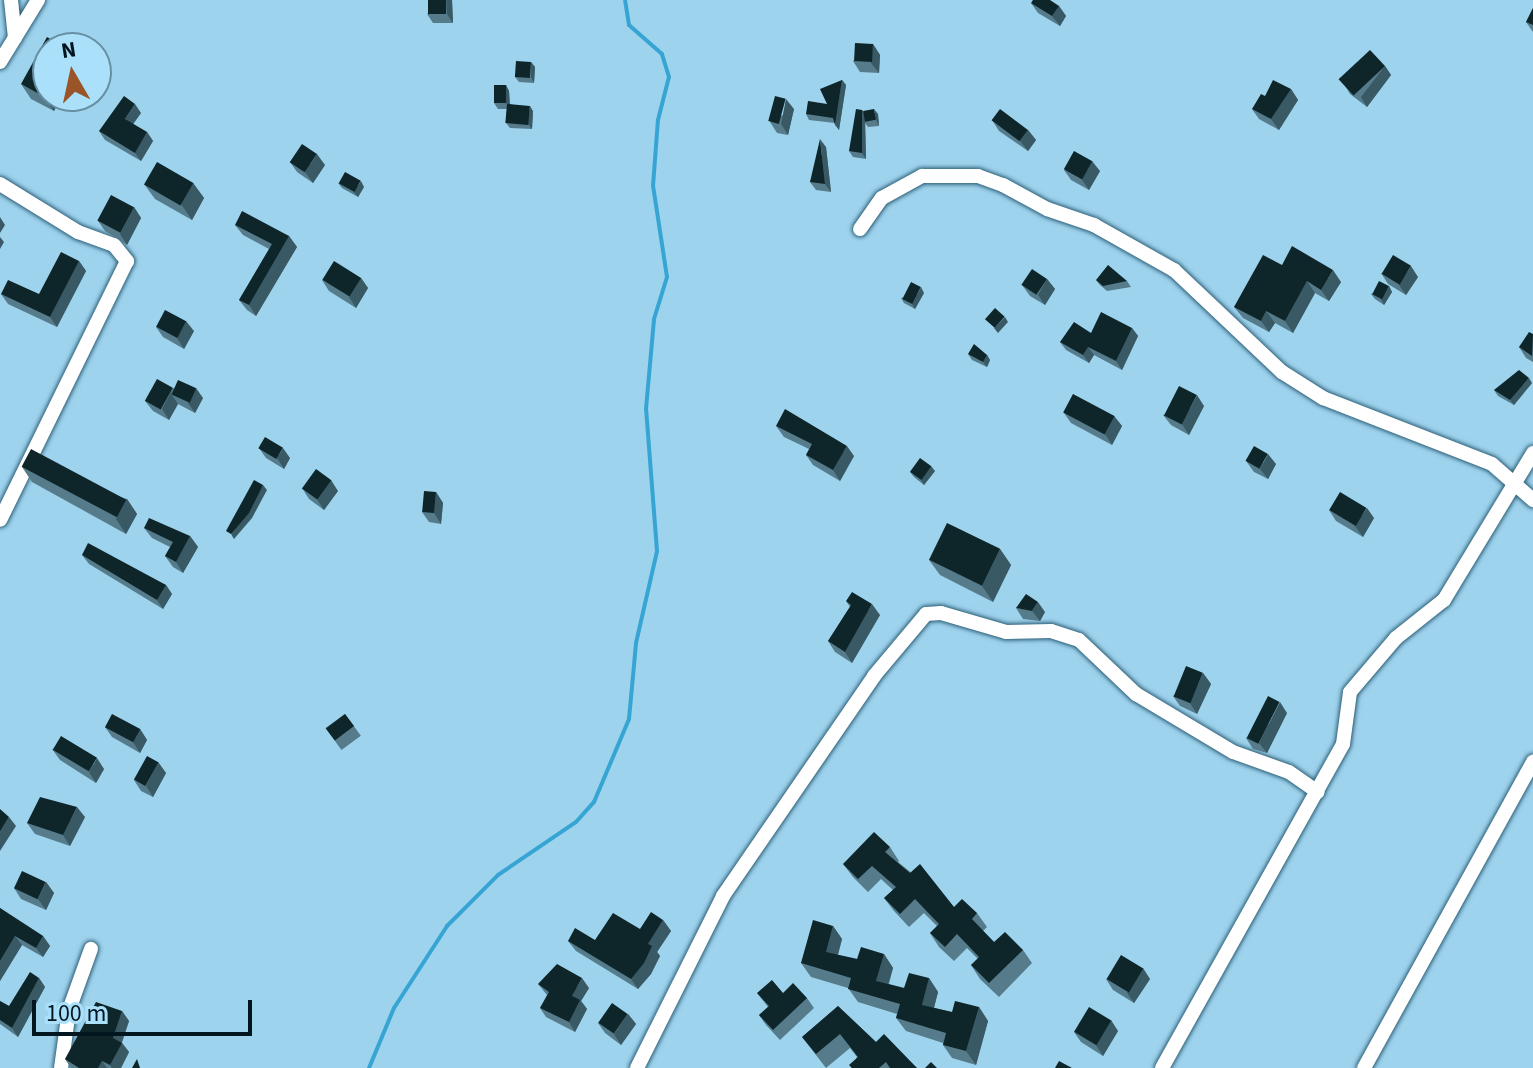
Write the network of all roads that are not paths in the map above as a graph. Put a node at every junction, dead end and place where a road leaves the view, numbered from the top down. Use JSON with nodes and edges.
{"nodes":[{"id":1,"x":11,"y":0,"type":"edge"},
{"id":2,"x":38,"y":0,"type":"edge"},
{"id":3,"x":15,"y":39,"type":"junction"},
{"id":4,"x":0,"y":62,"type":"edge"},
{"id":5,"x":0,"y":184,"type":"edge"},
{"id":6,"x":860,"y":229,"type":"dead end"},
{"id":7,"x":1533,"y":453,"type":"edge"},
{"id":8,"x":1516,"y":484,"type":"junction"},
{"id":9,"x":1533,"y":500,"type":"edge"},
{"id":10,"x":0,"y":520,"type":"edge"},
{"id":11,"x":1533,"y":762,"type":"edge"},
{"id":12,"x":1318,"y":792,"type":"junction"},
{"id":13,"x":91,"y":949,"type":"dead end"},
{"id":14,"x":61,"y":1068,"type":"edge"},
{"id":15,"x":637,"y":1068,"type":"edge"},
{"id":16,"x":1162,"y":1068,"type":"edge"},
{"id":17,"x":1364,"y":1068,"type":"edge"}],
"edges":[{"from":1,"to":3,"type":"street"},
{"from":2,"to":3,"type":"street"},
{"from":3,"to":4,"type":"street"},
{"from":5,"to":10,"type":"street"},
{"from":6,"to":8,"type":"street"},
{"from":7,"to":8,"type":"street"},
{"from":8,"to":9,"type":"street"},
{"from":8,"to":12,"type":"street"},
{"from":11,"to":17,"type":"street"},
{"from":12,"to":15,"type":"street"},
{"from":12,"to":16,"type":"street"},
{"from":13,"to":14,"type":"street"}]}
